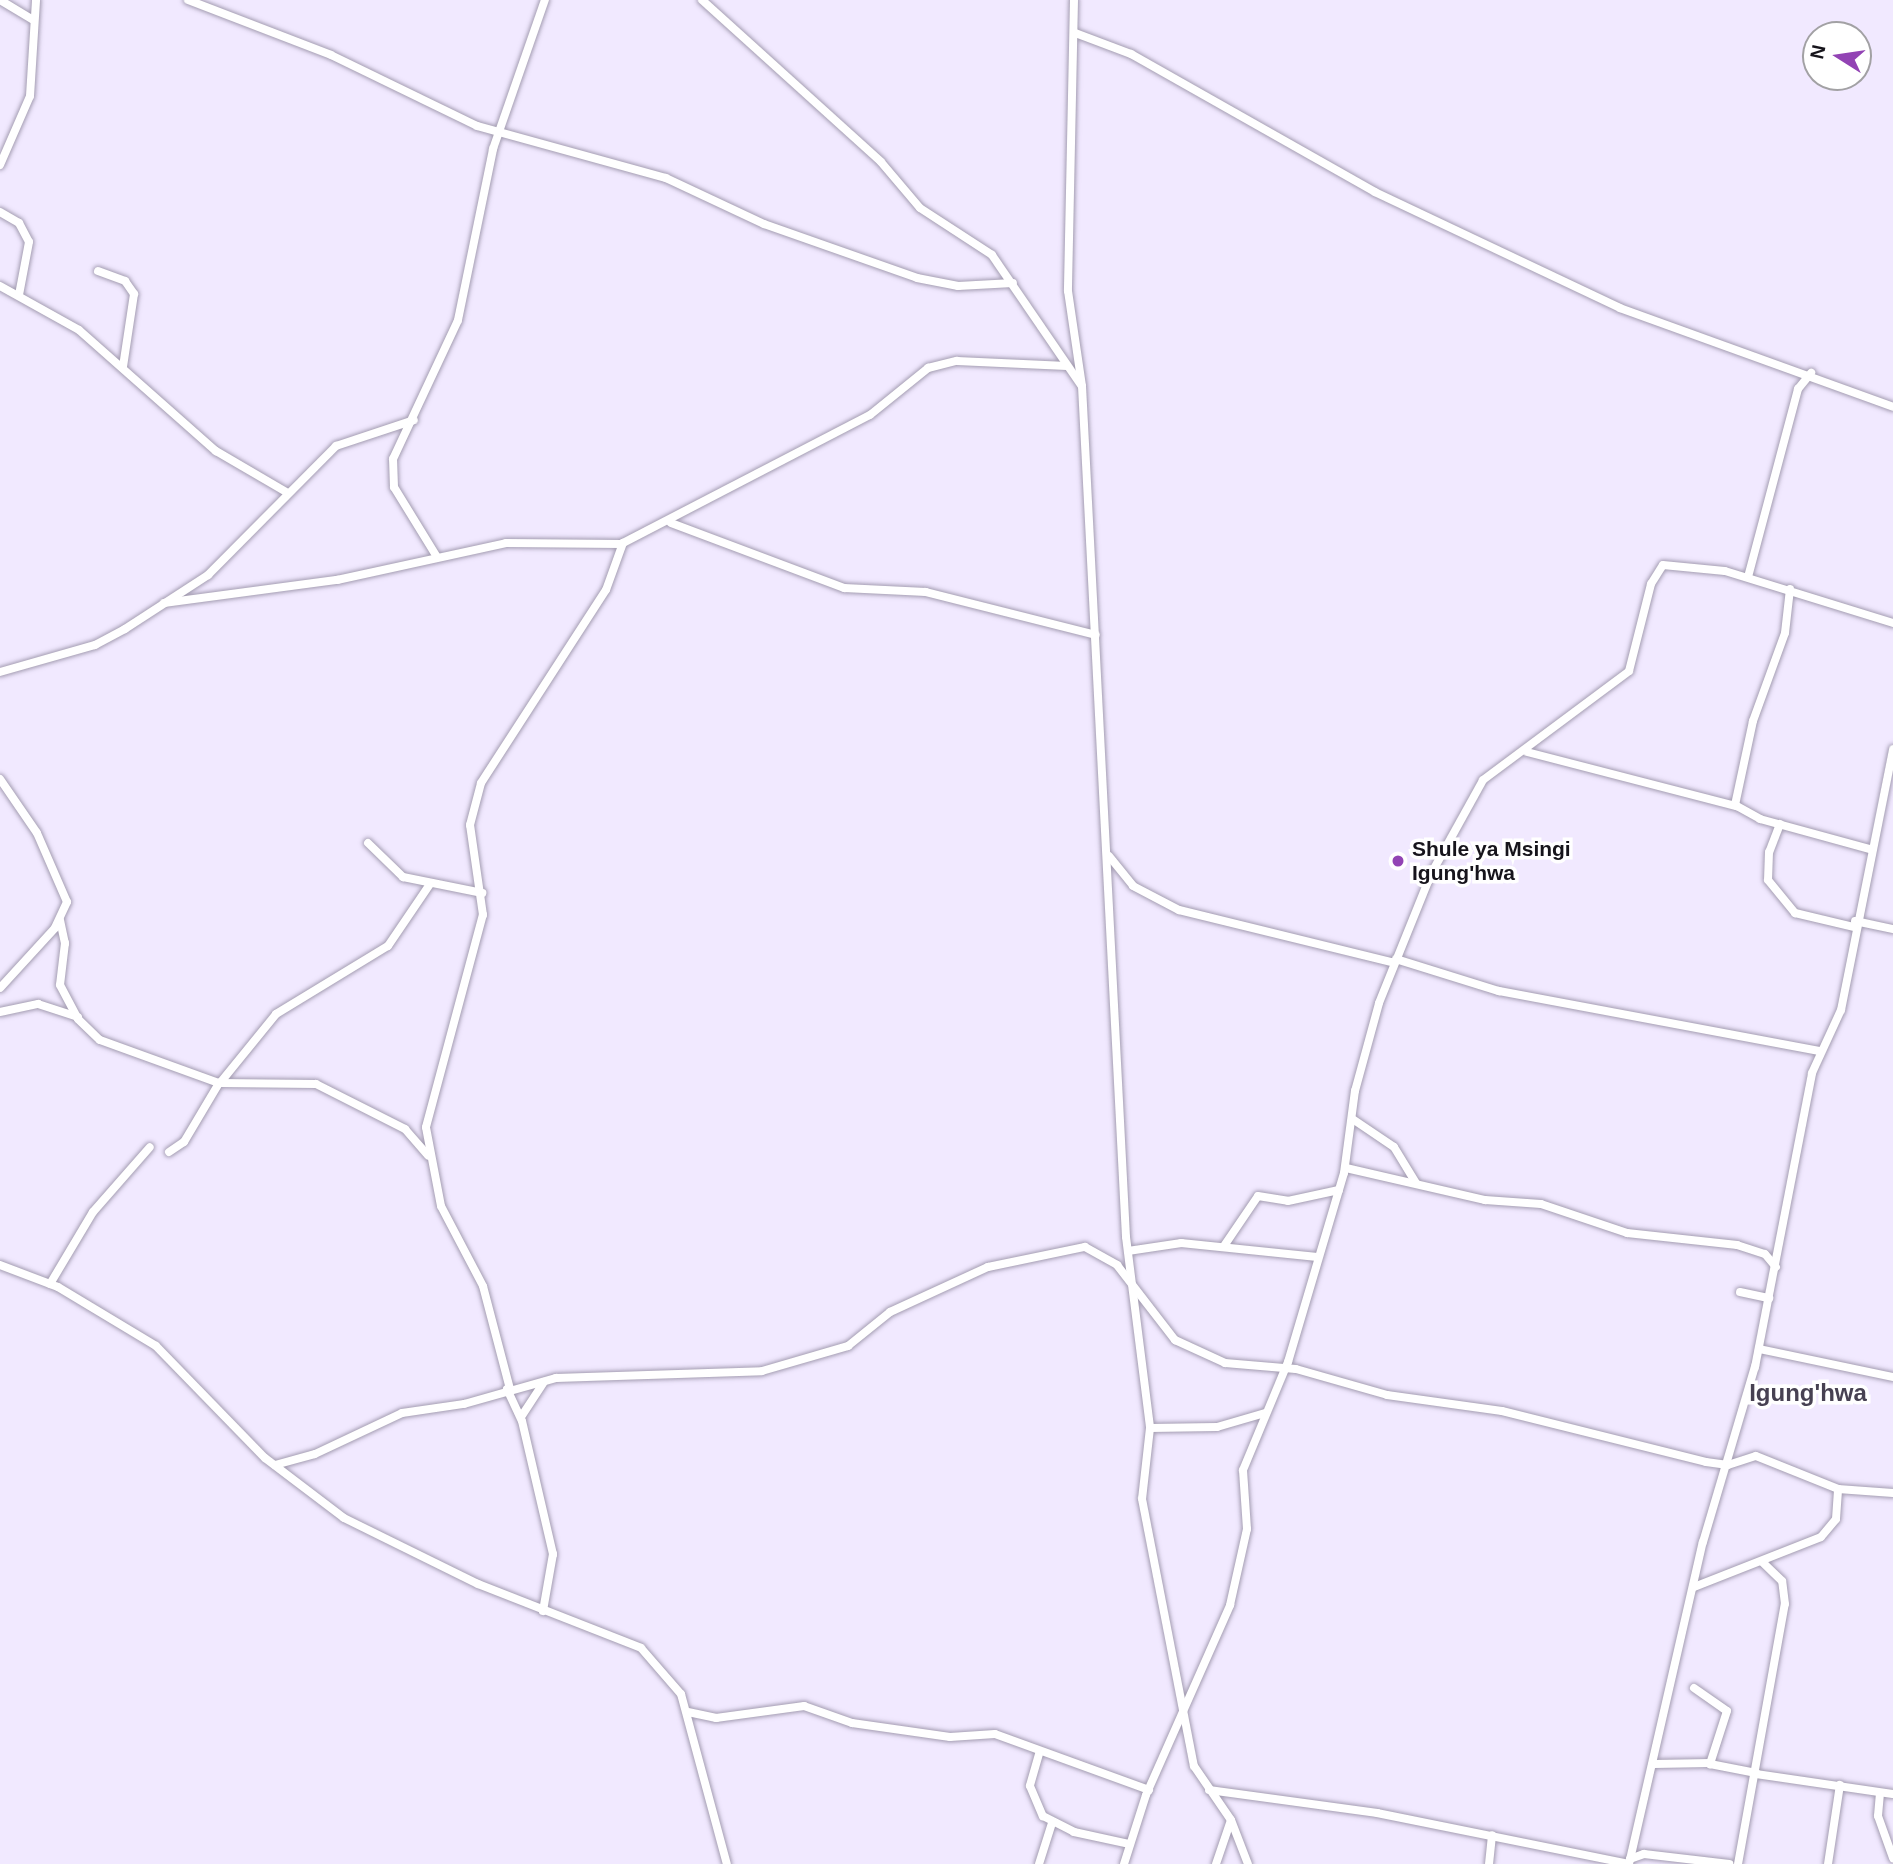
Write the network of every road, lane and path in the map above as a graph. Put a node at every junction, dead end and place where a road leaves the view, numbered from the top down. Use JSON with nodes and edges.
{"nodes":[{"id":1,"x":0,"y":0,"type":"edge"},
{"id":2,"x":36,"y":0,"type":"edge"},
{"id":3,"x":188,"y":0,"type":"edge"},
{"id":4,"x":545,"y":0,"type":"edge"},
{"id":5,"x":702,"y":0,"type":"edge"},
{"id":6,"x":1074,"y":0,"type":"edge"},
{"id":7,"x":33,"y":20,"type":"junction"},
{"id":8,"x":1075,"y":33,"type":"junction"},
{"id":9,"x":498,"y":132,"type":"junction"},
{"id":10,"x":0,"y":165,"type":"edge"},
{"id":11,"x":0,"y":212,"type":"edge"},
{"id":12,"x":98,"y":271,"type":"dead end"},
{"id":13,"x":1013,"y":283,"type":"junction"},
{"id":14,"x":0,"y":286,"type":"edge"},
{"id":15,"x":19,"y":295,"type":"junction"},
{"id":16,"x":1067,"y":366,"type":"junction"},
{"id":17,"x":123,"y":367,"type":"junction"},
{"id":18,"x":1811,"y":373,"type":"junction"},
{"id":19,"x":1082,"y":386,"type":"junction"},
{"id":20,"x":1893,"y":407,"type":"edge"},
{"id":21,"x":414,"y":420,"type":"junction"},
{"id":22,"x":288,"y":493,"type":"junction"},
{"id":23,"x":671,"y":523,"type":"junction"},
{"id":24,"x":623,"y":543,"type":"junction"},
{"id":25,"x":437,"y":557,"type":"junction"},
{"id":26,"x":1748,"y":577,"type":"junction"},
{"id":27,"x":1790,"y":590,"type":"junction"},
{"id":28,"x":164,"y":603,"type":"junction"},
{"id":29,"x":1893,"y":623,"type":"edge"},
{"id":30,"x":1096,"y":635,"type":"junction"},
{"id":31,"x":0,"y":671,"type":"edge"},
{"id":32,"x":1893,"y":749,"type":"edge"},
{"id":33,"x":1527,"y":752,"type":"junction"},
{"id":34,"x":0,"y":779,"type":"edge"},
{"id":35,"x":1736,"y":806,"type":"junction"},
{"id":36,"x":1780,"y":824,"type":"junction"},
{"id":37,"x":368,"y":843,"type":"dead end"},
{"id":38,"x":1870,"y":849,"type":"junction"},
{"id":39,"x":1107,"y":854,"type":"junction"},
{"id":40,"x":430,"y":884,"type":"junction"},
{"id":41,"x":482,"y":893,"type":"junction"},
{"id":42,"x":60,"y":920,"type":"junction"},
{"id":43,"x":1854,"y":924,"type":"junction"},
{"id":44,"x":1893,"y":929,"type":"edge"},
{"id":45,"x":1395,"y":961,"type":"junction"},
{"id":46,"x":0,"y":988,"type":"edge"},
{"id":47,"x":0,"y":1012,"type":"edge"},
{"id":48,"x":78,"y":1017,"type":"junction"},
{"id":49,"x":1819,"y":1051,"type":"junction"},
{"id":50,"x":219,"y":1083,"type":"junction"},
{"id":51,"x":1354,"y":1120,"type":"junction"},
{"id":52,"x":150,"y":1147,"type":"dead end"},
{"id":53,"x":169,"y":1152,"type":"dead end"},
{"id":54,"x":428,"y":1155,"type":"junction"},
{"id":55,"x":1346,"y":1168,"type":"junction"},
{"id":56,"x":1416,"y":1184,"type":"junction"},
{"id":57,"x":1339,"y":1190,"type":"junction"},
{"id":58,"x":1224,"y":1246,"type":"junction"},
{"id":59,"x":1128,"y":1251,"type":"junction"},
{"id":60,"x":1317,"y":1257,"type":"junction"},
{"id":61,"x":0,"y":1265,"type":"edge"},
{"id":62,"x":1776,"y":1266,"type":"junction"},
{"id":63,"x":50,"y":1284,"type":"junction"},
{"id":64,"x":1133,"y":1286,"type":"junction"},
{"id":65,"x":1740,"y":1292,"type":"dead end"},
{"id":66,"x":1769,"y":1298,"type":"junction"},
{"id":67,"x":1759,"y":1349,"type":"junction"},
{"id":68,"x":1286,"y":1367,"type":"junction"},
{"id":69,"x":1893,"y":1377,"type":"edge"},
{"id":70,"x":545,"y":1380,"type":"junction"},
{"id":71,"x":509,"y":1389,"type":"junction"},
{"id":72,"x":1265,"y":1413,"type":"junction"},
{"id":73,"x":520,"y":1417,"type":"junction"},
{"id":74,"x":1150,"y":1428,"type":"junction"},
{"id":75,"x":275,"y":1465,"type":"junction"},
{"id":76,"x":1728,"y":1465,"type":"junction"},
{"id":77,"x":1838,"y":1489,"type":"junction"},
{"id":78,"x":1893,"y":1493,"type":"edge"},
{"id":79,"x":1762,"y":1562,"type":"junction"},
{"id":80,"x":1694,"y":1587,"type":"junction"},
{"id":81,"x":543,"y":1611,"type":"junction"},
{"id":82,"x":1694,"y":1688,"type":"dead end"},
{"id":83,"x":1184,"y":1707,"type":"junction"},
{"id":84,"x":688,"y":1712,"type":"junction"},
{"id":85,"x":1039,"y":1754,"type":"junction"},
{"id":86,"x":1710,"y":1763,"type":"junction"},
{"id":87,"x":1654,"y":1764,"type":"junction"},
{"id":88,"x":1756,"y":1774,"type":"junction"},
{"id":89,"x":1840,"y":1785,"type":"junction"},
{"id":90,"x":1149,"y":1790,"type":"junction"},
{"id":91,"x":1208,"y":1790,"type":"junction"},
{"id":92,"x":1880,"y":1793,"type":"junction"},
{"id":93,"x":1893,"y":1794,"type":"edge"},
{"id":94,"x":1231,"y":1820,"type":"junction"},
{"id":95,"x":1052,"y":1823,"type":"junction"},
{"id":96,"x":1492,"y":1835,"type":"junction"},
{"id":97,"x":1129,"y":1844,"type":"junction"},
{"id":98,"x":1893,"y":1858,"type":"edge"},
{"id":99,"x":1629,"y":1862,"type":"edge"},
{"id":100,"x":1694,"y":1862,"type":"edge"},
{"id":101,"x":727,"y":1864,"type":"edge"},
{"id":102,"x":1039,"y":1864,"type":"edge"},
{"id":103,"x":1124,"y":1864,"type":"edge"},
{"id":104,"x":1216,"y":1864,"type":"edge"},
{"id":105,"x":1248,"y":1864,"type":"edge"},
{"id":106,"x":1489,"y":1864,"type":"edge"},
{"id":107,"x":1729,"y":1864,"type":"edge"},
{"id":108,"x":1738,"y":1864,"type":"edge"},
{"id":109,"x":1828,"y":1864,"type":"edge"}],
"edges":[{"from":1,"to":7,"type":"street"},
{"from":2,"to":7,"type":"street"},
{"from":3,"to":9,"type":"street"},
{"from":4,"to":9,"type":"street"},
{"from":5,"to":13,"type":"street"},
{"from":6,"to":8,"type":"street"},
{"from":7,"to":10,"type":"street"},
{"from":8,"to":18,"type":"street"},
{"from":8,"to":19,"type":"street"},
{"from":9,"to":13,"type":"street"},
{"from":9,"to":21,"type":"street"},
{"from":11,"to":15,"type":"street"},
{"from":12,"to":17,"type":"street"},
{"from":13,"to":16,"type":"street"},
{"from":14,"to":15,"type":"street"},
{"from":15,"to":17,"type":"street"},
{"from":16,"to":19,"type":"street"},
{"from":16,"to":23,"type":"street"},
{"from":17,"to":22,"type":"street"},
{"from":18,"to":20,"type":"street"},
{"from":18,"to":26,"type":"street"},
{"from":19,"to":30,"type":"street"},
{"from":21,"to":22,"type":"street"},
{"from":21,"to":25,"type":"street"},
{"from":22,"to":28,"type":"street"},
{"from":23,"to":24,"type":"street"},
{"from":23,"to":30,"type":"street"},
{"from":24,"to":25,"type":"street"},
{"from":24,"to":41,"type":"street"},
{"from":25,"to":28,"type":"street"},
{"from":26,"to":27,"type":"street"},
{"from":26,"to":33,"type":"street"},
{"from":27,"to":29,"type":"street"},
{"from":27,"to":35,"type":"street"},
{"from":28,"to":31,"type":"street"},
{"from":30,"to":39,"type":"street"},
{"from":32,"to":38,"type":"street"},
{"from":33,"to":35,"type":"street"},
{"from":33,"to":45,"type":"street"},
{"from":34,"to":42,"type":"street"},
{"from":35,"to":36,"type":"street"},
{"from":36,"to":38,"type":"street"},
{"from":36,"to":43,"type":"street"},
{"from":37,"to":40,"type":"street"},
{"from":38,"to":43,"type":"street"},
{"from":39,"to":45,"type":"street"},
{"from":39,"to":59,"type":"street"},
{"from":40,"to":41,"type":"street"},
{"from":40,"to":50,"type":"street"},
{"from":41,"to":54,"type":"street"},
{"from":42,"to":46,"type":"street"},
{"from":42,"to":48,"type":"street"},
{"from":43,"to":44,"type":"street"},
{"from":43,"to":49,"type":"street"},
{"from":45,"to":49,"type":"street"},
{"from":45,"to":51,"type":"street"},
{"from":47,"to":48,"type":"street"},
{"from":48,"to":50,"type":"street"},
{"from":49,"to":62,"type":"street"},
{"from":50,"to":53,"type":"street"},
{"from":50,"to":54,"type":"street"},
{"from":51,"to":55,"type":"street"},
{"from":51,"to":56,"type":"street"},
{"from":52,"to":63,"type":"street"},
{"from":54,"to":71,"type":"street"},
{"from":55,"to":56,"type":"street"},
{"from":55,"to":57,"type":"street"},
{"from":56,"to":62,"type":"street"},
{"from":57,"to":58,"type":"street"},
{"from":57,"to":60,"type":"street"},
{"from":58,"to":59,"type":"street"},
{"from":58,"to":60,"type":"street"},
{"from":59,"to":64,"type":"street"},
{"from":60,"to":68,"type":"street"},
{"from":61,"to":63,"type":"street"},
{"from":62,"to":66,"type":"street"},
{"from":63,"to":75,"type":"street"},
{"from":64,"to":68,"type":"street"},
{"from":64,"to":70,"type":"street"},
{"from":64,"to":74,"type":"street"},
{"from":65,"to":66,"type":"street"},
{"from":66,"to":67,"type":"street"},
{"from":67,"to":69,"type":"street"},
{"from":67,"to":76,"type":"street"},
{"from":68,"to":72,"type":"street"},
{"from":68,"to":76,"type":"street"},
{"from":70,"to":71,"type":"street"},
{"from":70,"to":73,"type":"street"},
{"from":71,"to":73,"type":"street"},
{"from":71,"to":75,"type":"street"},
{"from":72,"to":74,"type":"street"},
{"from":72,"to":83,"type":"street"},
{"from":73,"to":81,"type":"street"},
{"from":74,"to":83,"type":"street"},
{"from":75,"to":81,"type":"street"},
{"from":76,"to":77,"type":"street"},
{"from":76,"to":80,"type":"street"},
{"from":77,"to":78,"type":"street"},
{"from":77,"to":79,"type":"street"},
{"from":79,"to":80,"type":"street"},
{"from":79,"to":88,"type":"street"},
{"from":80,"to":87,"type":"street"},
{"from":81,"to":84,"type":"street"},
{"from":82,"to":86,"type":"street"},
{"from":83,"to":90,"type":"street"},
{"from":83,"to":91,"type":"street"},
{"from":84,"to":85,"type":"street"},
{"from":84,"to":101,"type":"street"},
{"from":85,"to":90,"type":"street"},
{"from":85,"to":95,"type":"street"},
{"from":86,"to":87,"type":"street"},
{"from":86,"to":88,"type":"street"},
{"from":87,"to":99,"type":"street"},
{"from":88,"to":89,"type":"street"},
{"from":88,"to":108,"type":"street"},
{"from":89,"to":92,"type":"street"},
{"from":89,"to":109,"type":"street"},
{"from":90,"to":97,"type":"street"},
{"from":91,"to":94,"type":"street"},
{"from":91,"to":96,"type":"street"},
{"from":92,"to":93,"type":"street"},
{"from":92,"to":98,"type":"street"},
{"from":94,"to":104,"type":"street"},
{"from":94,"to":105,"type":"street"},
{"from":95,"to":97,"type":"street"},
{"from":95,"to":102,"type":"street"},
{"from":96,"to":99,"type":"street"},
{"from":96,"to":106,"type":"street"},
{"from":97,"to":103,"type":"street"},
{"from":99,"to":100,"type":"street"},
{"from":100,"to":107,"type":"street"}]}
